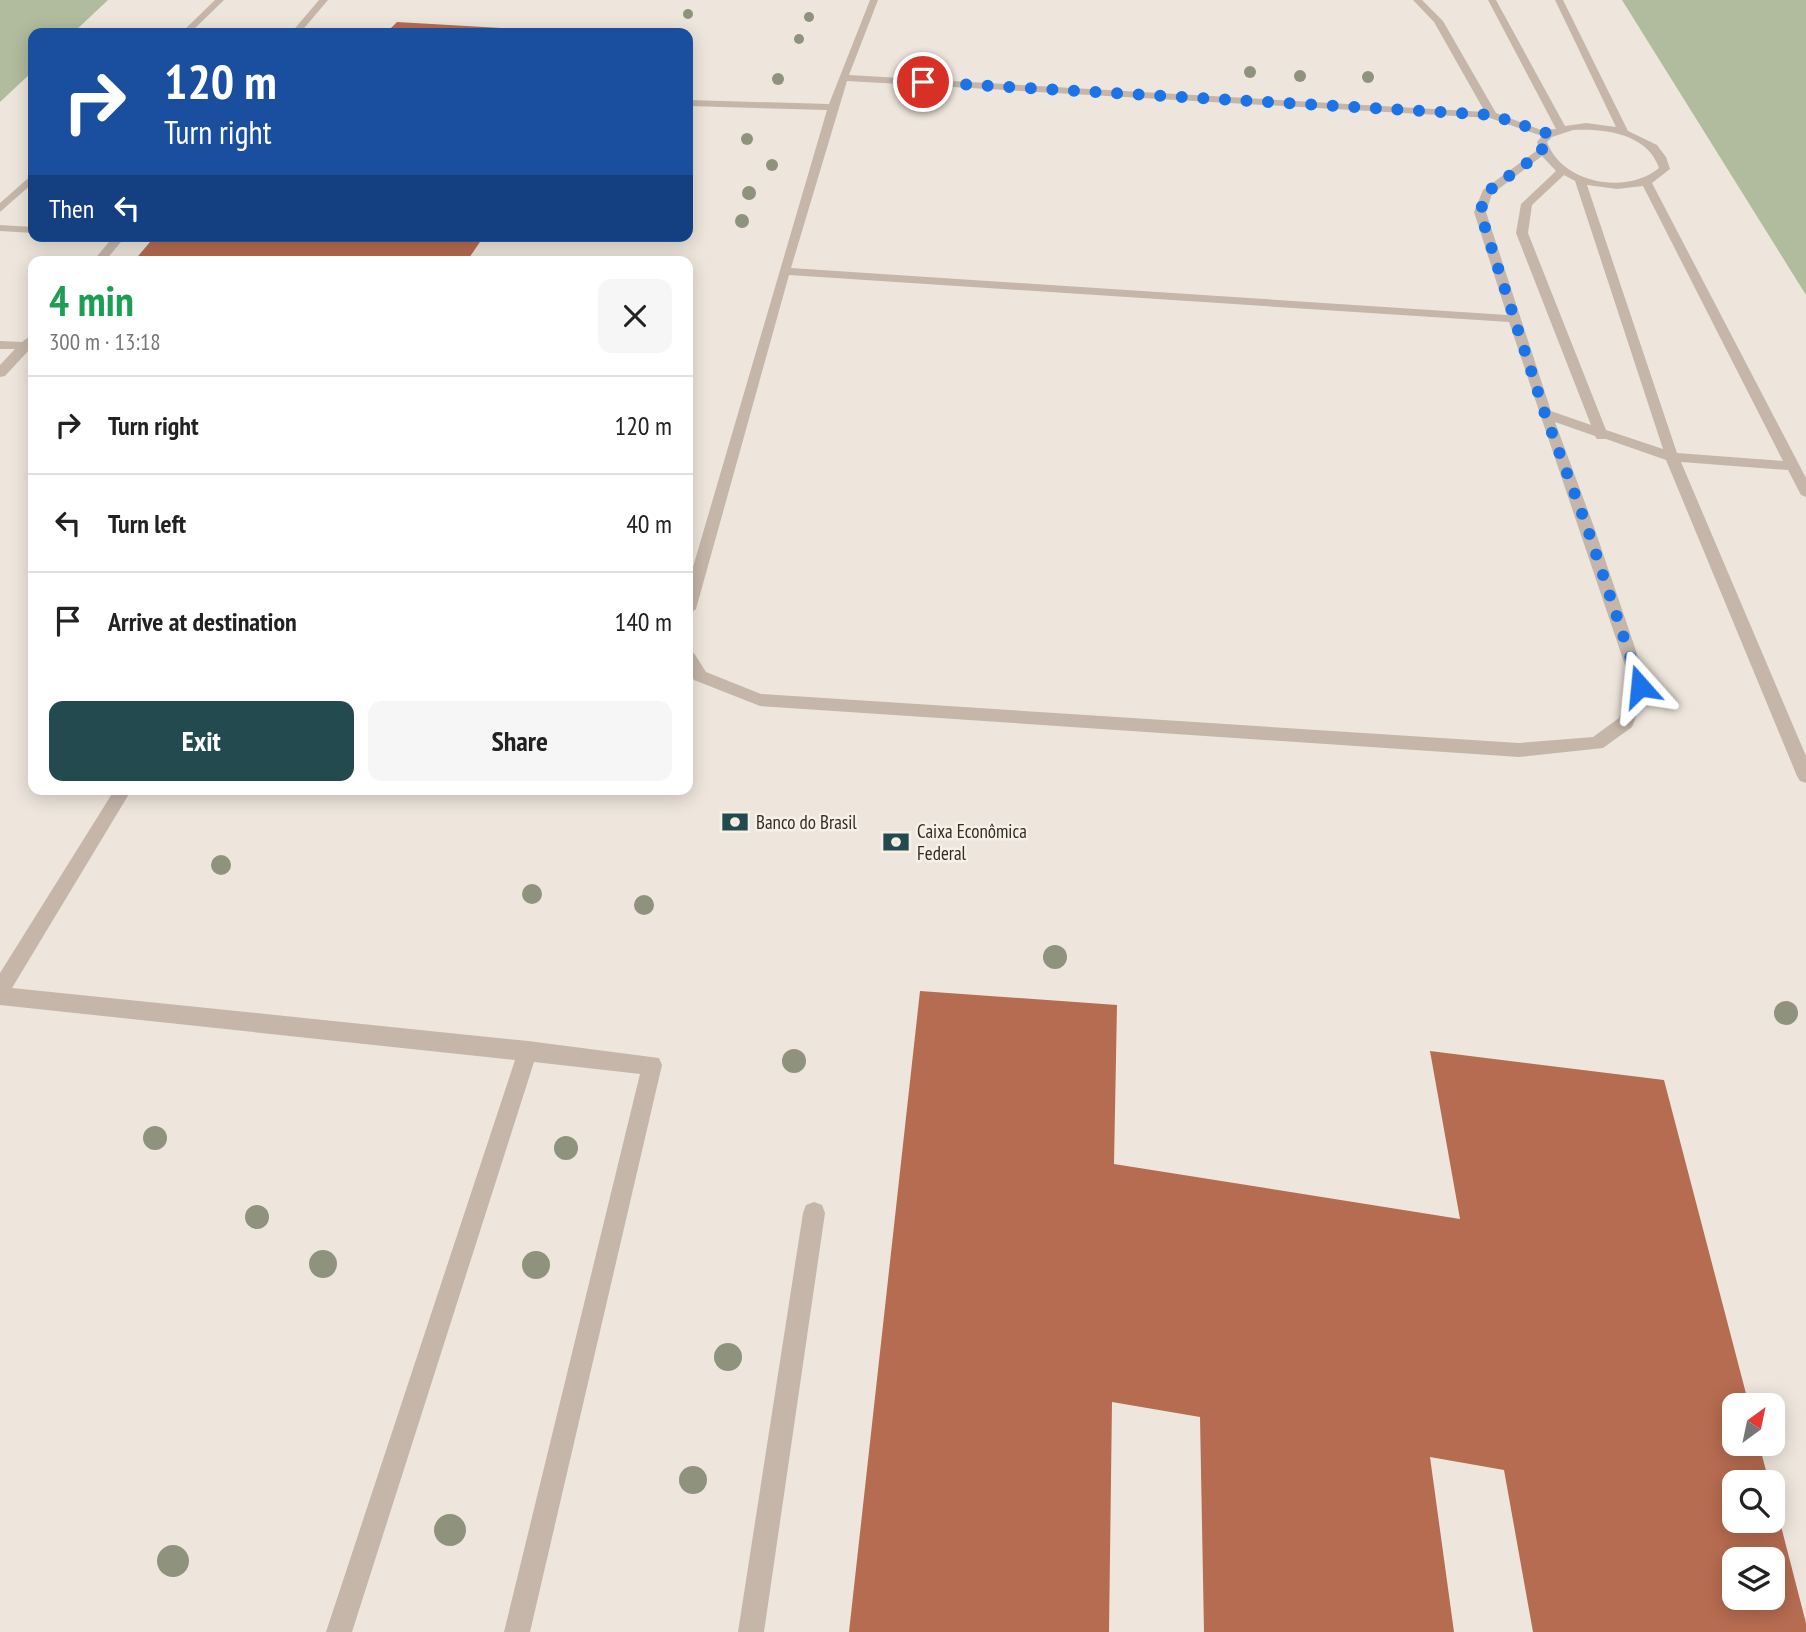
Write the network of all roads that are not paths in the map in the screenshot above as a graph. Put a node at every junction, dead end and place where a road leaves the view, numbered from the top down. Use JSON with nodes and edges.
{"nodes":[{"id":1,"x":220,"y":0,"type":"edge"},
{"id":2,"x":324,"y":0,"type":"edge"},
{"id":3,"x":874,"y":0,"type":"edge"},
{"id":4,"x":1417,"y":0,"type":"edge"},
{"id":5,"x":1492,"y":0,"type":"edge"},
{"id":6,"x":1559,"y":0,"type":"edge"},
{"id":7,"x":190,"y":28,"type":"edge"},
{"id":8,"x":299,"y":28,"type":"edge"},
{"id":9,"x":843,"y":78,"type":"junction"},
{"id":10,"x":693,"y":103,"type":"edge"},
{"id":11,"x":833,"y":107,"type":"junction"},
{"id":12,"x":1492,"y":115,"type":"junction"},
{"id":13,"x":1561,"y":129,"type":"junction"},
{"id":14,"x":1623,"y":133,"type":"junction"},
{"id":15,"x":1549,"y":134,"type":"junction"},
{"id":16,"x":1542,"y":152,"type":"junction"},
{"id":17,"x":1562,"y":171,"type":"junction"},
{"id":18,"x":1580,"y":179,"type":"junction"},
{"id":19,"x":28,"y":182,"type":"edge"},
{"id":20,"x":1647,"y":184,"type":"junction"},
{"id":21,"x":0,"y":209,"type":"edge"},
{"id":22,"x":0,"y":228,"type":"edge"},
{"id":23,"x":28,"y":230,"type":"edge"},
{"id":24,"x":115,"y":242,"type":"edge"},
{"id":25,"x":103,"y":256,"type":"edge"},
{"id":26,"x":784,"y":271,"type":"junction"},
{"id":27,"x":1516,"y":319,"type":"junction"},
{"id":28,"x":28,"y":343,"type":"edge"},
{"id":29,"x":0,"y":345,"type":"edge"},
{"id":30,"x":28,"y":346,"type":"edge"},
{"id":31,"x":0,"y":373,"type":"edge"},
{"id":32,"x":1545,"y":414,"type":"junction"},
{"id":33,"x":1602,"y":436,"type":"junction"},
{"id":34,"x":1672,"y":457,"type":"junction"},
{"id":35,"x":1794,"y":466,"type":"junction"},
{"id":36,"x":1806,"y":492,"type":"edge"},
{"id":37,"x":693,"y":591,"type":"edge"},
{"id":38,"x":693,"y":665,"type":"edge"},
{"id":39,"x":1806,"y":776,"type":"edge"},
{"id":40,"x":120,"y":795,"type":"edge"},
{"id":41,"x":0,"y":990,"type":"edge"},
{"id":42,"x":0,"y":996,"type":"edge"},
{"id":43,"x":528,"y":1051,"type":"junction"},
{"id":44,"x":814,"y":1213,"type":"dead end"},
{"id":45,"x":339,"y":1632,"type":"edge"},
{"id":46,"x":517,"y":1632,"type":"edge"},
{"id":47,"x":751,"y":1632,"type":"edge"}],
"edges":[{"from":1,"to":7,"type":"lane"},
{"from":2,"to":8,"type":"lane"},
{"from":3,"to":9,"type":"lane"},
{"from":4,"to":12,"type":"lane"},
{"from":5,"to":13,"type":"lane"},
{"from":6,"to":14,"type":"lane"},
{"from":9,"to":11,"type":"lane"},
{"from":9,"to":12,"type":"lane"},
{"from":10,"to":11,"type":"lane"},
{"from":11,"to":26,"type":"lane"},
{"from":12,"to":15,"type":"lane"},
{"from":13,"to":14,"type":"lane"},
{"from":13,"to":15,"type":"lane"},
{"from":14,"to":20,"type":"lane"},
{"from":15,"to":16,"type":"lane"},
{"from":16,"to":17,"type":"lane"},
{"from":16,"to":27,"type":"lane"},
{"from":17,"to":18,"type":"lane"},
{"from":17,"to":33,"type":"lane"},
{"from":18,"to":20,"type":"lane"},
{"from":18,"to":34,"type":"lane"},
{"from":19,"to":21,"type":"lane"},
{"from":20,"to":35,"type":"lane"},
{"from":22,"to":23,"type":"lane"},
{"from":24,"to":25,"type":"lane"},
{"from":26,"to":27,"type":"lane"},
{"from":26,"to":37,"type":"lane"},
{"from":27,"to":32,"type":"lane"},
{"from":28,"to":29,"type":"lane"},
{"from":30,"to":31,"type":"lane"},
{"from":32,"to":33,"type":"lane"},
{"from":32,"to":38,"type":"lane"},
{"from":33,"to":34,"type":"lane"},
{"from":34,"to":35,"type":"lane"},
{"from":34,"to":39,"type":"lane"},
{"from":35,"to":36,"type":"lane"},
{"from":40,"to":41,"type":"lane"},
{"from":42,"to":43,"type":"lane"},
{"from":43,"to":45,"type":"lane"},
{"from":43,"to":46,"type":"lane"},
{"from":44,"to":47,"type":"lane"}]}
